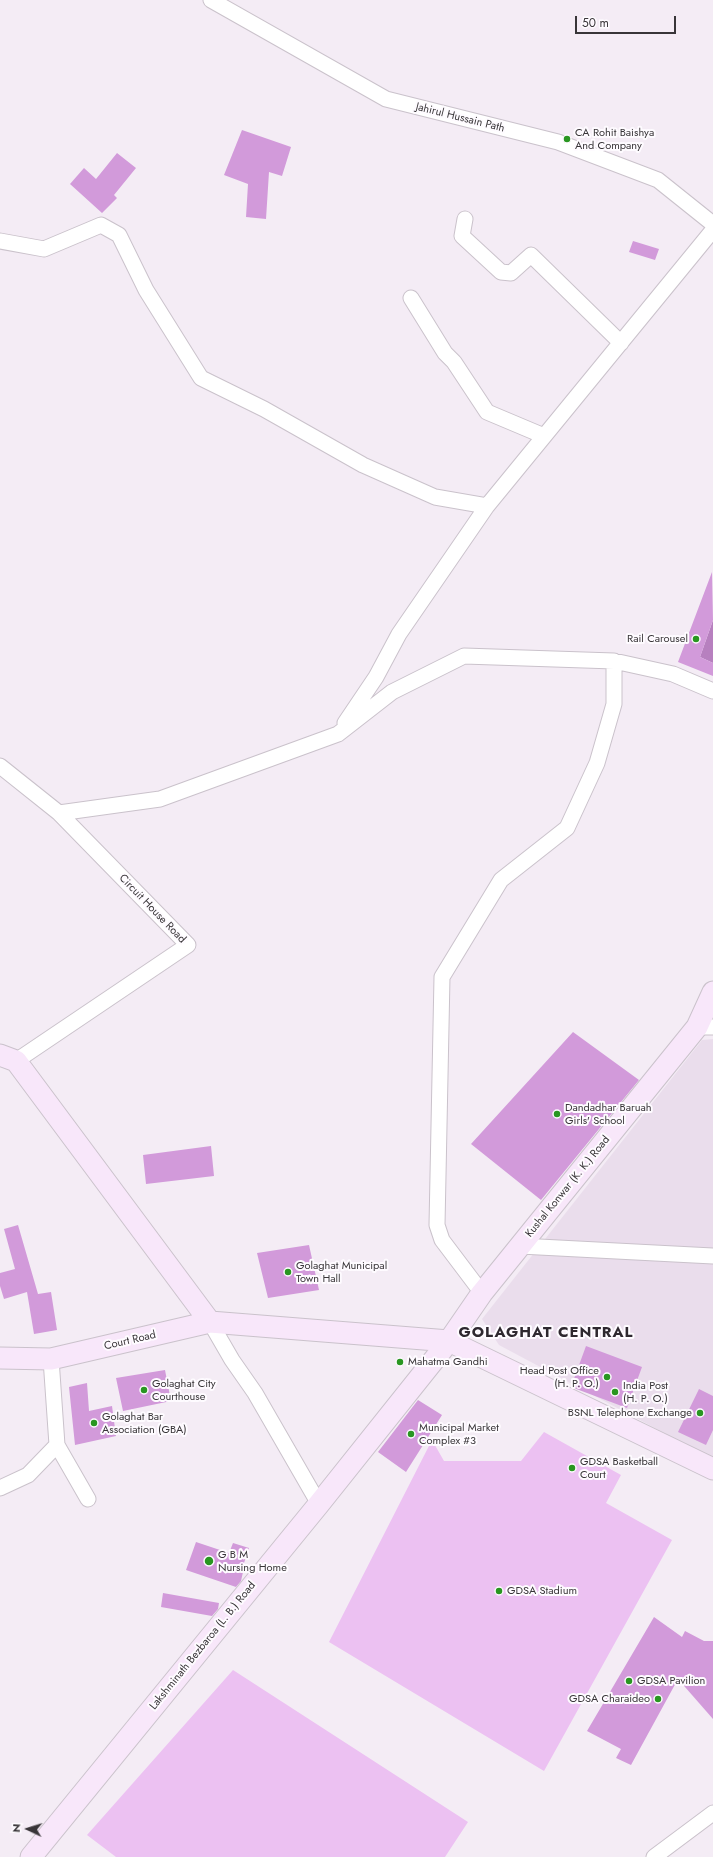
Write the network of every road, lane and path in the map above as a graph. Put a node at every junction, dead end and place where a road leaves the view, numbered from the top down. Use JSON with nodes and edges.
{"nodes":[{"id":1,"x":211,"y":0,"type":"edge"},
{"id":2,"x":466,"y":219,"type":"dead end"},
{"id":3,"x":713,"y":224,"type":"edge"},
{"id":4,"x":713,"y":230,"type":"edge"},
{"id":5,"x":0,"y":241,"type":"edge"},
{"id":6,"x":411,"y":298,"type":"dead end"},
{"id":7,"x":621,"y":343,"type":"junction"},
{"id":8,"x":544,"y":436,"type":"junction"},
{"id":9,"x":487,"y":506,"type":"junction"},
{"id":10,"x":614,"y":661,"type":"junction"},
{"id":11,"x":713,"y":691,"type":"edge"},
{"id":12,"x":338,"y":734,"type":"junction"},
{"id":13,"x":0,"y":766,"type":"edge"},
{"id":14,"x":59,"y":813,"type":"junction"},
{"id":15,"x":713,"y":992,"type":"edge"},
{"id":16,"x":705,"y":1027,"type":"edge"},
{"id":17,"x":8,"y":1058,"type":"edge"},
{"id":18,"x":520,"y":1246,"type":"junction"},
{"id":19,"x":713,"y":1256,"type":"edge"},
{"id":20,"x":482,"y":1293,"type":"junction"},
{"id":21,"x":210,"y":1322,"type":"junction"},
{"id":22,"x":448,"y":1341,"type":"junction"},
{"id":23,"x":0,"y":1358,"type":"edge"},
{"id":24,"x":51,"y":1359,"type":"junction"},
{"id":25,"x":57,"y":1445,"type":"junction"},
{"id":26,"x":713,"y":1469,"type":"edge"},
{"id":27,"x":0,"y":1488,"type":"edge"},
{"id":28,"x":88,"y":1499,"type":"dead end"},
{"id":29,"x":319,"y":1504,"type":"junction"},
{"id":30,"x":713,"y":1813,"type":"edge"},
{"id":31,"x":31,"y":1857,"type":"edge"},
{"id":32,"x":654,"y":1857,"type":"edge"}],
"edges":[{"from":1,"to":3,"type":"street","name":"Jahirul Hussain Path"},
{"from":2,"to":7,"type":"street"},
{"from":4,"to":7,"type":"street"},
{"from":5,"to":9,"type":"street"},
{"from":6,"to":8,"type":"street"},
{"from":7,"to":8,"type":"street"},
{"from":8,"to":9,"type":"street"},
{"from":9,"to":12,"type":"street"},
{"from":10,"to":11,"type":"street"},
{"from":10,"to":12,"type":"street"},
{"from":10,"to":20,"type":"street"},
{"from":12,"to":14,"type":"street"},
{"from":13,"to":14,"type":"street","name":"Circuit House Road"},
{"from":14,"to":17,"type":"street","name":"Circuit House Road"},
{"from":15,"to":16,"type":"main road","name":"Kushal Konwar (K. K.) Road"},
{"from":16,"to":18,"type":"main road","name":"Kushal Konwar (K. K.) Road"},
{"from":17,"to":21,"type":"main road"},
{"from":18,"to":19,"type":"street"},
{"from":18,"to":20,"type":"main road","name":"Kushal Konwar (K. K.) Road"},
{"from":20,"to":22,"type":"main road","name":"Kushal Konwar (K. K.) Road"},
{"from":21,"to":22,"type":"main road","name":"Court Road"},
{"from":21,"to":24,"type":"main road","name":"Court Road"},
{"from":21,"to":29,"type":"street"},
{"from":22,"to":26,"type":"main road"},
{"from":22,"to":29,"type":"main road","name":"Lakshminath Bezbaroa (L. B.) Road"},
{"from":23,"to":24,"type":"main road","name":"Court Road"},
{"from":24,"to":25,"type":"street"},
{"from":25,"to":27,"type":"street"},
{"from":25,"to":28,"type":"street"},
{"from":29,"to":31,"type":"main road","name":"Lakshminath Bezbaroa (L. B.) Road"},
{"from":30,"to":32,"type":"street"}]}
